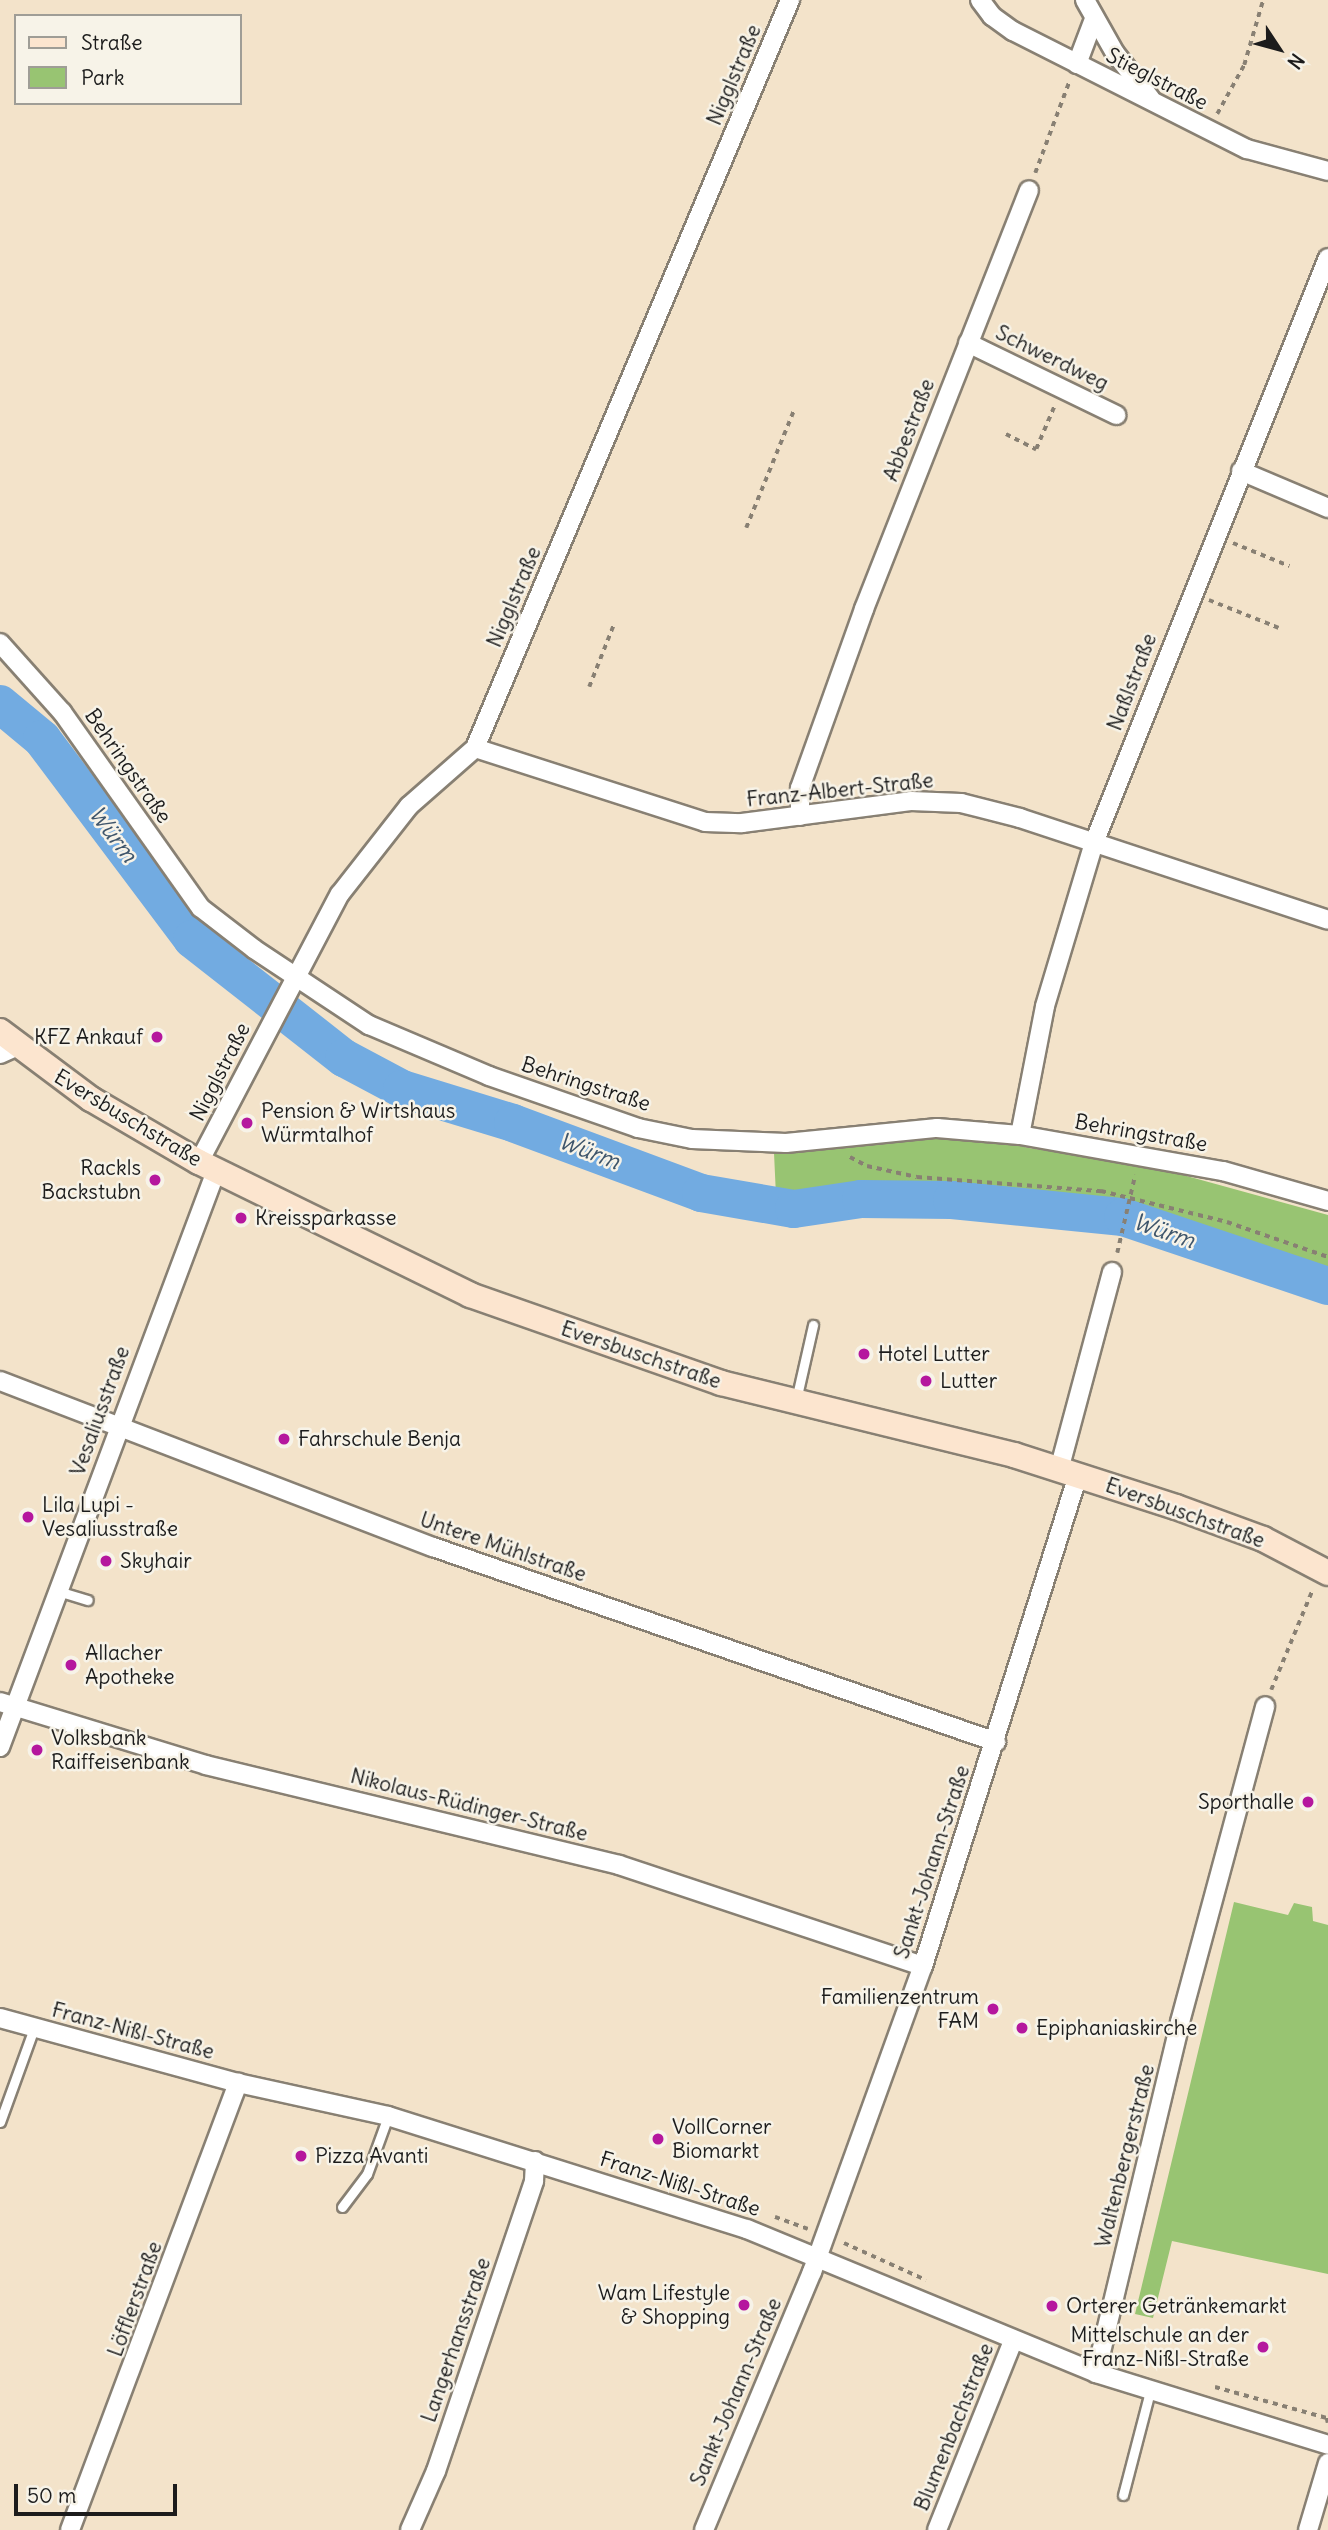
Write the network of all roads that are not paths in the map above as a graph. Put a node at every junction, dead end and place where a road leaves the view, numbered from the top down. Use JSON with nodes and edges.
{"nodes":[{"id":1,"x":790,"y":0,"type":"edge"},
{"id":2,"x":1085,"y":0,"type":"edge"},
{"id":3,"x":984,"y":1,"type":"edge"},
{"id":4,"x":1094,"y":19,"type":"junction"},
{"id":5,"x":1077,"y":64,"type":"junction"},
{"id":6,"x":1154,"y":103,"type":"junction"},
{"id":7,"x":1328,"y":171,"type":"edge"},
{"id":8,"x":1029,"y":190,"type":"road end"},
{"id":9,"x":1328,"y":258,"type":"edge"},
{"id":10,"x":968,"y":343,"type":"junction"},
{"id":11,"x":1116,"y":415,"type":"dead end"},
{"id":12,"x":1241,"y":471,"type":"junction"},
{"id":13,"x":1328,"y":508,"type":"edge"},
{"id":14,"x":0,"y":643,"type":"edge"},
{"id":15,"x":475,"y":748,"type":"junction"},
{"id":16,"x":800,"y":816,"type":"junction"},
{"id":17,"x":1094,"y":843,"type":"junction"},
{"id":18,"x":1328,"y":920,"type":"edge"},
{"id":19,"x":291,"y":982,"type":"junction"},
{"id":20,"x":5,"y":1044,"type":"edge"},
{"id":21,"x":1020,"y":1135,"type":"junction"},
{"id":22,"x":207,"y":1167,"type":"junction"},
{"id":23,"x":1328,"y":1200,"type":"edge"},
{"id":24,"x":1112,"y":1272,"type":"dead end"},
{"id":25,"x":813,"y":1325,"type":"dead end"},
{"id":26,"x":0,"y":1381,"type":"edge"},
{"id":27,"x":796,"y":1402,"type":"junction"},
{"id":28,"x":118,"y":1428,"type":"junction"},
{"id":29,"x":1069,"y":1472,"type":"junction"},
{"id":30,"x":1325,"y":1572,"type":"edge"},
{"id":31,"x":58,"y":1591,"type":"junction"},
{"id":32,"x":88,"y":1600,"type":"dead end"},
{"id":33,"x":8,"y":1704,"type":"edge"},
{"id":34,"x":1265,"y":1706,"type":"road end"},
{"id":35,"x":996,"y":1742,"type":"junction"},
{"id":36,"x":0,"y":1747,"type":"edge"},
{"id":37,"x":923,"y":1966,"type":"junction"},
{"id":38,"x":0,"y":2018,"type":"edge"},
{"id":39,"x":34,"y":2028,"type":"junction"},
{"id":40,"x":238,"y":2083,"type":"junction"},
{"id":41,"x":388,"y":2116,"type":"junction"},
{"id":42,"x":0,"y":2122,"type":"edge"},
{"id":43,"x":535,"y":2161,"type":"junction"},
{"id":44,"x":342,"y":2207,"type":"dead end"},
{"id":45,"x":818,"y":2254,"type":"junction"},
{"id":46,"x":1013,"y":2341,"type":"junction"},
{"id":47,"x":1096,"y":2373,"type":"junction"},
{"id":48,"x":1150,"y":2391,"type":"junction"},
{"id":49,"x":1328,"y":2445,"type":"edge"},
{"id":50,"x":1328,"y":2463,"type":"edge"},
{"id":51,"x":1124,"y":2495,"type":"dead end"},
{"id":52,"x":70,"y":2530,"type":"edge"},
{"id":53,"x":410,"y":2530,"type":"edge"},
{"id":54,"x":704,"y":2530,"type":"edge"},
{"id":55,"x":937,"y":2530,"type":"edge"},
{"id":56,"x":1308,"y":2530,"type":"edge"}],
"edges":[{"from":1,"to":15,"type":"street","name":"Nigglstraße"},
{"from":2,"to":4,"type":"street"},
{"from":3,"to":5,"type":"street","name":"Stieglstraße"},
{"from":4,"to":5,"type":"street"},
{"from":4,"to":6,"type":"street"},
{"from":5,"to":6,"type":"street","name":"Stieglstraße"},
{"from":6,"to":7,"type":"street","name":"Stieglstraße"},
{"from":8,"to":10,"type":"street","name":"Abbestraße"},
{"from":9,"to":12,"type":"street","name":"Naßlstraße"},
{"from":10,"to":11,"type":"street","name":"Schwerdweg"},
{"from":10,"to":16,"type":"street","name":"Abbestraße"},
{"from":12,"to":13,"type":"street"},
{"from":12,"to":17,"type":"street","name":"Naßlstraße"},
{"from":14,"to":19,"type":"street","name":"Behringstraße"},
{"from":15,"to":16,"type":"street","name":"Franz-Albert-Straße"},
{"from":15,"to":19,"type":"street","name":"Nigglstraße"},
{"from":16,"to":17,"type":"street","name":"Franz-Albert-Straße"},
{"from":17,"to":18,"type":"street","name":"Franz-Albert-Straße"},
{"from":17,"to":21,"type":"street","name":"Naßlstraße"},
{"from":19,"to":21,"type":"street","name":"Behringstraße"},
{"from":19,"to":22,"type":"street","name":"Nigglstraße"},
{"from":20,"to":22,"type":"main road","name":"Eversbuschstraße"},
{"from":21,"to":23,"type":"street","name":"Behringstraße"},
{"from":22,"to":27,"type":"main road","name":"Eversbuschstraße"},
{"from":22,"to":28,"type":"street","name":"Vesaliusstraße"},
{"from":24,"to":29,"type":"street","name":"Sankt-Johann-Straße"},
{"from":25,"to":27,"type":"lane"},
{"from":26,"to":28,"type":"street","name":"Untere Mühlstraße"},
{"from":27,"to":29,"type":"main road","name":"Eversbuschstraße"},
{"from":28,"to":31,"type":"street","name":"Vesaliusstraße"},
{"from":28,"to":35,"type":"street","name":"Untere Mühlstraße"},
{"from":29,"to":30,"type":"main road","name":"Eversbuschstraße"},
{"from":29,"to":35,"type":"street","name":"Sankt-Johann-Straße"},
{"from":31,"to":32,"type":"lane"},
{"from":31,"to":33,"type":"street","name":"Vesaliusstraße"},
{"from":33,"to":36,"type":"street","name":"Vesaliusstraße"},
{"from":33,"to":37,"type":"street","name":"Nikolaus-Rüdinger-Straße"},
{"from":34,"to":47,"type":"street","name":"Waltenbergerstraße"},
{"from":35,"to":37,"type":"street","name":"Sankt-Johann-Straße"},
{"from":37,"to":45,"type":"street","name":"Sankt-Johann-Straße"},
{"from":38,"to":39,"type":"street","name":"Franz-Nißl-Straße"},
{"from":39,"to":40,"type":"street","name":"Franz-Nißl-Straße"},
{"from":39,"to":42,"type":"lane"},
{"from":40,"to":41,"type":"street","name":"Franz-Nißl-Straße"},
{"from":40,"to":52,"type":"street","name":"Löfflerstraße"},
{"from":41,"to":43,"type":"street","name":"Franz-Nißl-Straße"},
{"from":41,"to":44,"type":"lane"},
{"from":43,"to":45,"type":"street","name":"Franz-Nißl-Straße"},
{"from":43,"to":53,"type":"street","name":"Langerhansstraße"},
{"from":45,"to":46,"type":"street","name":"Franz-Nißl-Straße"},
{"from":45,"to":54,"type":"street","name":"Sankt-Johann-Straße"},
{"from":46,"to":47,"type":"street","name":"Franz-Nißl-Straße"},
{"from":46,"to":55,"type":"street","name":"Blumenbachstraße"},
{"from":47,"to":48,"type":"street","name":"Franz-Nißl-Straße"},
{"from":48,"to":49,"type":"street","name":"Franz-Nißl-Straße"},
{"from":48,"to":51,"type":"lane"},
{"from":50,"to":56,"type":"street"}]}
